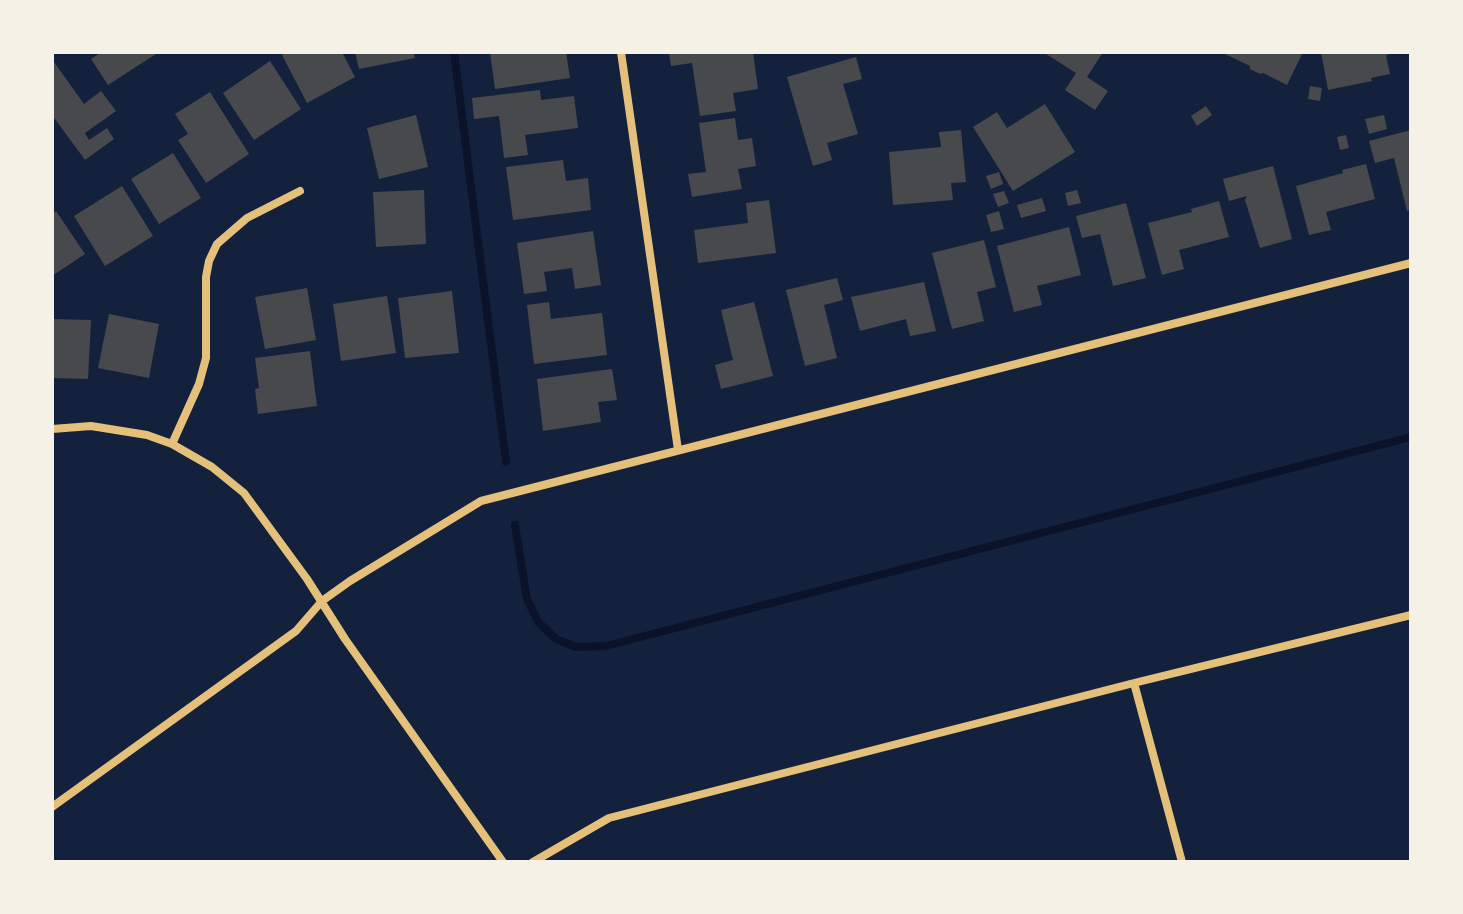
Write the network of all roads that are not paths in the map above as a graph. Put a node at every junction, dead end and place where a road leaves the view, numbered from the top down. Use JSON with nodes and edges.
{"nodes":[{"id":1,"x":621,"y":52,"type":"edge"},
{"id":2,"x":300,"y":191,"type":"dead end"},
{"id":3,"x":1411,"y":263,"type":"edge"},
{"id":4,"x":52,"y":429,"type":"edge"},
{"id":5,"x":172,"y":444,"type":"junction"},
{"id":6,"x":678,"y":450,"type":"junction"},
{"id":7,"x":322,"y":601,"type":"junction"},
{"id":8,"x":1411,"y":615,"type":"edge"},
{"id":9,"x":1134,"y":683,"type":"junction"},
{"id":10,"x":52,"y":807,"type":"edge"},
{"id":11,"x":503,"y":862,"type":"edge"},
{"id":12,"x":533,"y":862,"type":"edge"},
{"id":13,"x":1182,"y":862,"type":"edge"}],
"edges":[{"from":1,"to":6,"type":"street"},
{"from":2,"to":5,"type":"street"},
{"from":3,"to":6,"type":"street"},
{"from":4,"to":5,"type":"street"},
{"from":5,"to":7,"type":"street"},
{"from":6,"to":7,"type":"street"},
{"from":7,"to":10,"type":"street"},
{"from":7,"to":11,"type":"street"},
{"from":8,"to":9,"type":"street"},
{"from":9,"to":12,"type":"street"},
{"from":9,"to":13,"type":"street"}]}
